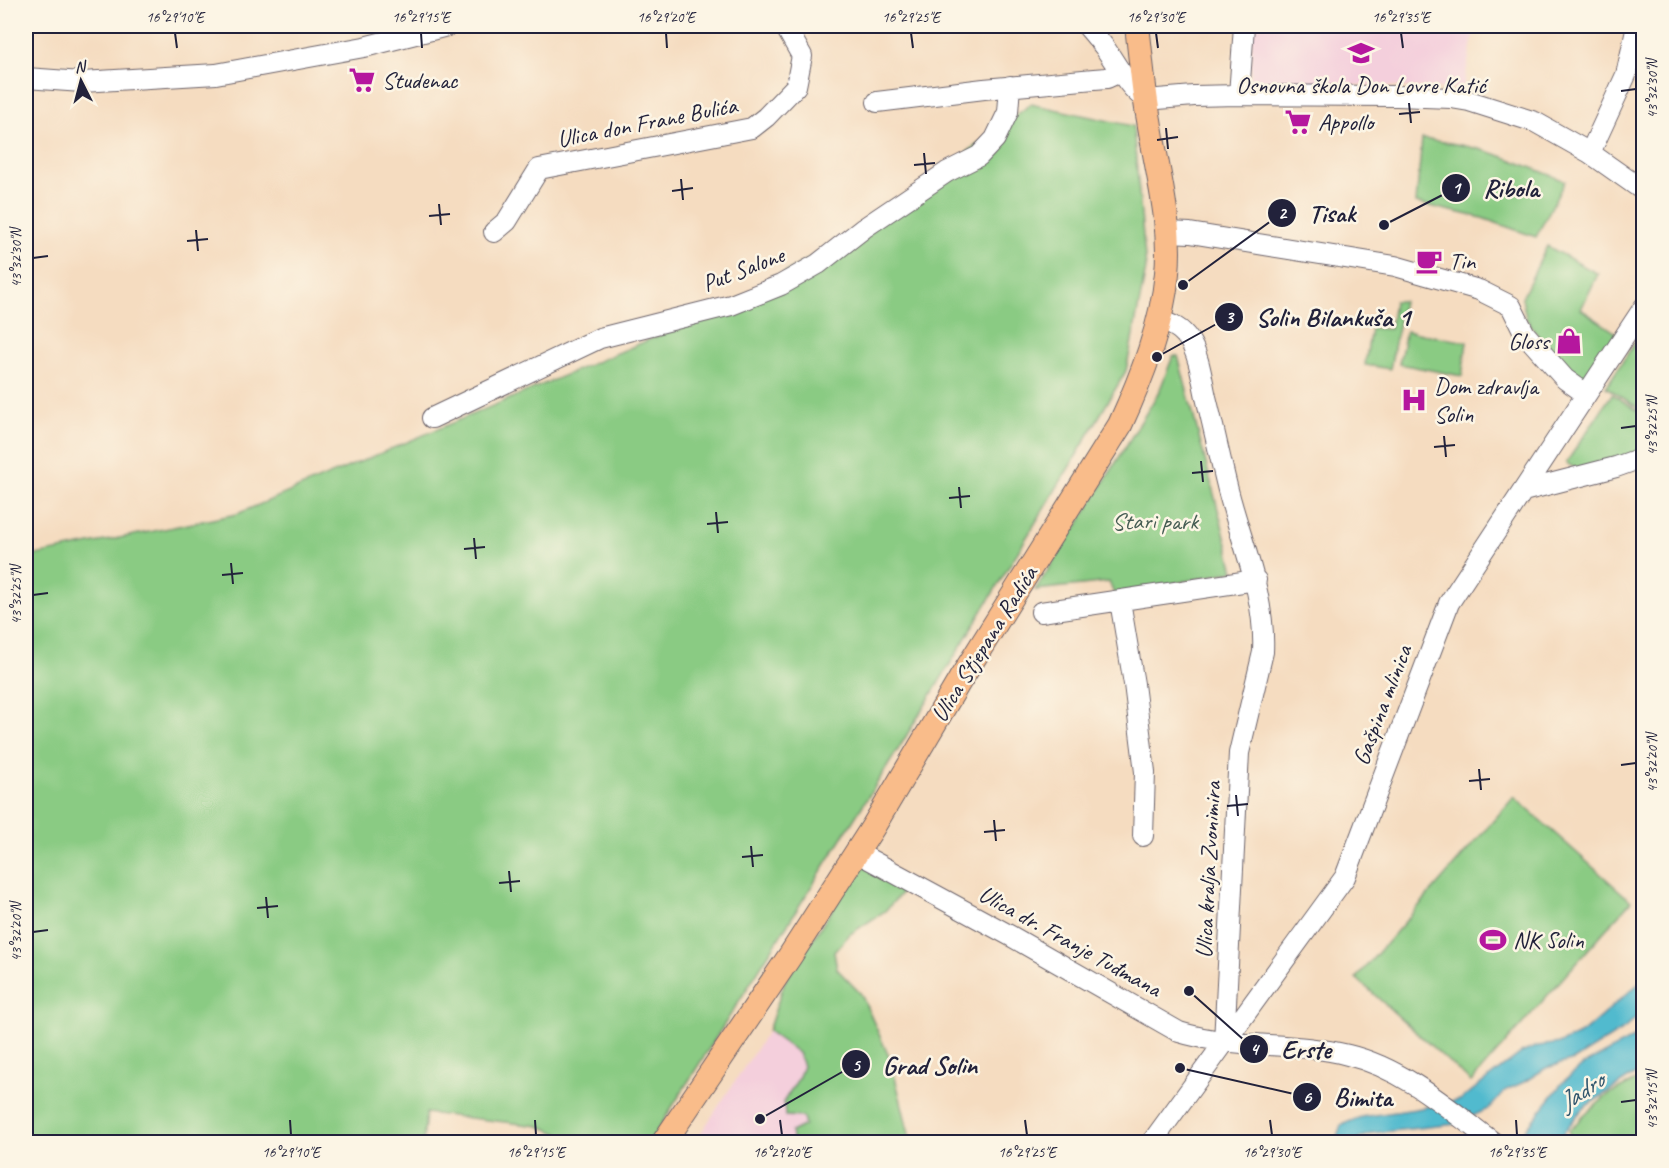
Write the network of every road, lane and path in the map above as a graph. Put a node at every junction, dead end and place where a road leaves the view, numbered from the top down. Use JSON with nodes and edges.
{"nodes":[{"id":1,"x":447,"y":26,"type":"edge"},
{"id":2,"x":785,"y":26,"type":"edge"},
{"id":3,"x":1087,"y":26,"type":"edge"},
{"id":4,"x":1137,"y":26,"type":"edge"},
{"id":5,"x":1244,"y":26,"type":"edge"},
{"id":6,"x":1637,"y":26,"type":"edge"},
{"id":7,"x":1120,"y":72,"type":"junction"},
{"id":8,"x":26,"y":78,"type":"edge"},
{"id":9,"x":1010,"y":86,"type":"junction"},
{"id":10,"x":1239,"y":95,"type":"junction"},
{"id":11,"x":1146,"y":100,"type":"junction"},
{"id":12,"x":877,"y":102,"type":"dead end"},
{"id":13,"x":1590,"y":153,"type":"junction"},
{"id":14,"x":1644,"y":191,"type":"edge"},
{"id":15,"x":1168,"y":231,"type":"junction"},
{"id":16,"x":494,"y":232,"type":"dead end"},
{"id":17,"x":1644,"y":307,"type":"edge"},
{"id":18,"x":1159,"y":321,"type":"junction"},
{"id":19,"x":1586,"y":394,"type":"junction"},
{"id":20,"x":432,"y":418,"type":"dead end"},
{"id":21,"x":1644,"y":457,"type":"edge"},
{"id":22,"x":1522,"y":492,"type":"junction"},
{"id":23,"x":1256,"y":580,"type":"junction"},
{"id":24,"x":1120,"y":601,"type":"junction"},
{"id":25,"x":1041,"y":612,"type":"dead end"},
{"id":26,"x":1143,"y":836,"type":"dead end"},
{"id":27,"x":856,"y":852,"type":"junction"},
{"id":28,"x":1224,"y":1042,"type":"junction"},
{"id":29,"x":664,"y":1143,"type":"edge"},
{"id":30,"x":1152,"y":1143,"type":"edge"},
{"id":31,"x":1493,"y":1143,"type":"edge"}],
"edges":[{"from":1,"to":8,"type":"street"},
{"from":2,"to":16,"type":"street","name":"Ulica don Frane Bulića"},
{"from":3,"to":7,"type":"street"},
{"from":4,"to":11,"type":"main road","name":"Ulica Stjepana Radića"},
{"from":5,"to":10,"type":"street"},
{"from":6,"to":13,"type":"street"},
{"from":7,"to":9,"type":"street"},
{"from":7,"to":11,"type":"street"},
{"from":9,"to":12,"type":"street"},
{"from":9,"to":20,"type":"street","name":"Put Salone"},
{"from":10,"to":11,"type":"street"},
{"from":10,"to":13,"type":"street"},
{"from":11,"to":15,"type":"main road","name":"Ulica Stjepana Radića"},
{"from":13,"to":14,"type":"street"},
{"from":15,"to":18,"type":"main road","name":"Ulica Stjepana Radića"},
{"from":15,"to":19,"type":"street"},
{"from":17,"to":19,"type":"street","name":"Gašpina mlinica"},
{"from":18,"to":23,"type":"street","name":"Ulica kralja Zvonimira"},
{"from":18,"to":27,"type":"main road","name":"Ulica Stjepana Radića"},
{"from":19,"to":22,"type":"street","name":"Gašpina mlinica"},
{"from":21,"to":22,"type":"street"},
{"from":22,"to":28,"type":"street","name":"Gašpina mlinica"},
{"from":23,"to":24,"type":"street"},
{"from":23,"to":28,"type":"street","name":"Ulica kralja Zvonimira"},
{"from":24,"to":25,"type":"street"},
{"from":24,"to":26,"type":"street"},
{"from":27,"to":28,"type":"street","name":"Ulica dr. Franje Tuđmana"},
{"from":27,"to":29,"type":"main road","name":"Ulica Stjepana Radića"},
{"from":28,"to":30,"type":"street"},
{"from":28,"to":31,"type":"street","name":"Ulica dr. Franje Tuđmana"}]}
